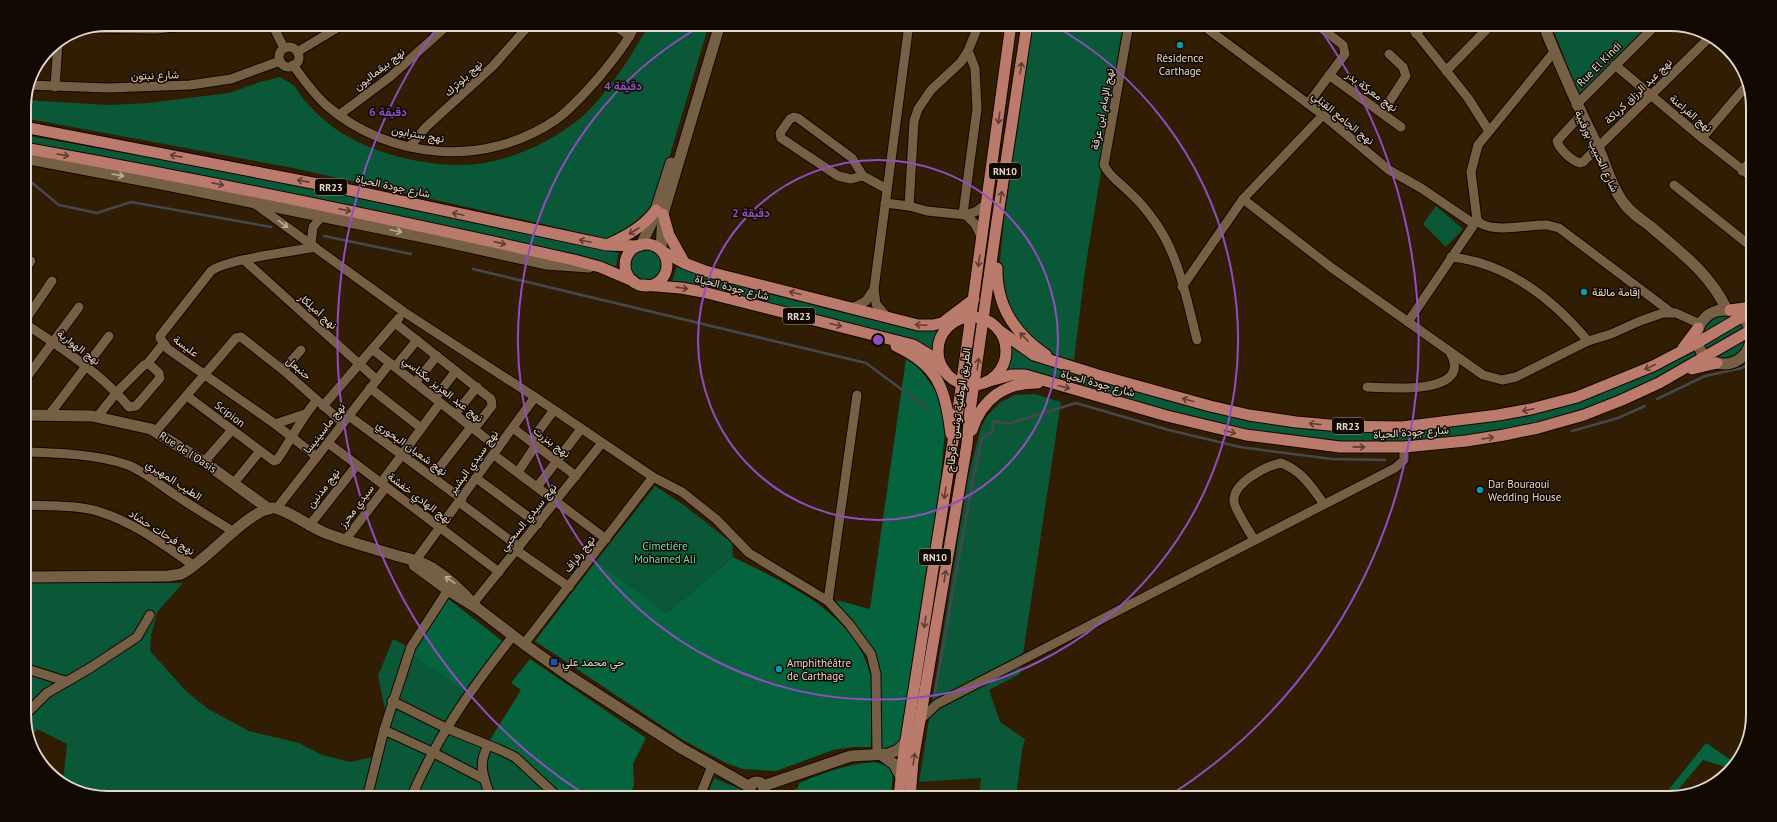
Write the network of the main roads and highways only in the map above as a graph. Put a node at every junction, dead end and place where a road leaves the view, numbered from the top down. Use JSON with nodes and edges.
{"nodes":[{"id":1,"x":1010,"y":31,"type":"edge"},
{"id":2,"x":1026,"y":31,"type":"edge"},
{"id":3,"x":31,"y":128,"type":"edge"},
{"id":4,"x":31,"y":149,"type":"edge"},
{"id":5,"x":997,"y":221,"type":"junction"},
{"id":6,"x":607,"y":245,"type":"junction"},
{"id":7,"x":640,"y":245,"type":"junction"},
{"id":8,"x":662,"y":251,"type":"junction"},
{"id":9,"x":684,"y":263,"type":"junction"},
{"id":10,"x":638,"y":283,"type":"junction"},
{"id":11,"x":974,"y":299,"type":"junction"},
{"id":12,"x":1746,"y":309,"type":"edge"},
{"id":13,"x":1728,"y":310,"type":"road end"},
{"id":14,"x":1746,"y":313,"type":"edge"},
{"id":15,"x":972,"y":316,"type":"junction"},
{"id":16,"x":984,"y":318,"type":"junction"},
{"id":17,"x":959,"y":319,"type":"junction"},
{"id":18,"x":942,"y":323,"type":"junction"},
{"id":19,"x":1699,"y":326,"type":"road end"},
{"id":20,"x":1728,"y":326,"type":"junction"},
{"id":21,"x":1746,"y":328,"type":"edge"},
{"id":22,"x":1000,"y":331,"type":"junction"},
{"id":23,"x":872,"y":334,"type":"junction"},
{"id":24,"x":1746,"y":334,"type":"edge"},
{"id":25,"x":1697,"y":343,"type":"junction"},
{"id":26,"x":1718,"y":351,"type":"junction"},
{"id":27,"x":1674,"y":355,"type":"junction"},
{"id":28,"x":1054,"y":361,"type":"junction"},
{"id":29,"x":1717,"y":363,"type":"road end"},
{"id":30,"x":945,"y":371,"type":"junction"},
{"id":31,"x":1680,"y":372,"type":"junction"},
{"id":32,"x":986,"y":382,"type":"junction"},
{"id":33,"x":962,"y":383,"type":"junction"},
{"id":34,"x":1047,"y":383,"type":"junction"},
{"id":35,"x":975,"y":385,"type":"junction"},
{"id":36,"x":967,"y":444,"type":"junction"},
{"id":37,"x":952,"y":447,"type":"junction"},
{"id":38,"x":899,"y":791,"type":"edge"},
{"id":39,"x":911,"y":791,"type":"edge"}],
"edges":[{"from":1,"to":11,"type":"highway","name":"الطريق الوطنية تونس - قرطاج","number":"RN10","one_way":true},
{"from":5,"to":2,"type":"highway","name":"الطريق الوطنية تونس - قرطاج","number":"RN10","one_way":true},
{"from":6,"to":3,"type":"highway","name":"شارع جودة الحياة","number":"RR23","one_way":true},
{"from":4,"to":10,"type":"highway","name":"شارع جودة الحياة","number":"RR23","one_way":true},
{"from":5,"to":16,"type":"highway","name":"الطريق الوطنية تونس - قرطاج","number":"RN10"},
{"from":28,"to":5,"type":"highway","one_way":true},
{"from":6,"to":7,"type":"highway","name":"شارع جودة الحياة","number":"RR23"},
{"from":9,"to":6,"type":"highway","one_way":true},
{"from":7,"to":8,"type":"highway","name":"شارع جودة الحياة","number":"RR23"},
{"from":7,"to":10,"type":"highway"},
{"from":8,"to":9,"type":"highway","name":"شارع جودة الحياة","number":"RR23"},
{"from":8,"to":10,"type":"highway"},
{"from":18,"to":9,"type":"highway","name":"شارع جودة الحياة","number":"RR23","one_way":true},
{"from":10,"to":23,"type":"highway","name":"شارع جودة الحياة","number":"RR23","one_way":true},
{"from":11,"to":15,"type":"highway","name":"الطريق الوطنية تونس - قرطاج","number":"RN10"},
{"from":11,"to":18,"type":"highway"},
{"from":12,"to":13,"type":"highway"},
{"from":14,"to":20,"type":"highway","name":"شارع جودة الحياة","number":"RR23"},
{"from":15,"to":16,"type":"highway"},
{"from":15,"to":17,"type":"highway","name":"شارع جودة الحياة"},
{"from":15,"to":33,"type":"highway","name":"الطريق الوطنية تونس - قرطاج","number":"RN10"},
{"from":16,"to":22,"type":"highway","name":"شارع جودة الحياة"},
{"from":35,"to":16,"type":"highway","name":"الطريق الوطنية تونس - قرطاج","number":"RN10","one_way":true},
{"from":17,"to":18,"type":"highway","name":"شارع جودة الحياة","number":"RR23"},
{"from":17,"to":30,"type":"highway"},
{"from":19,"to":27,"type":"highway"},
{"from":20,"to":21,"type":"highway"},
{"from":20,"to":25,"type":"highway","name":"شارع جودة الحياة","number":"RR23"},
{"from":22,"to":28,"type":"highway","name":"شارع جودة الحياة","number":"RR23"},
{"from":22,"to":32,"type":"highway"},
{"from":23,"to":30,"type":"highway","name":"شارع جودة الحياة","number":"RR23"},
{"from":23,"to":37,"type":"highway"},
{"from":24,"to":26,"type":"highway","name":"شارع جودة الحياة","number":"RR23"},
{"from":25,"to":26,"type":"highway"},
{"from":25,"to":27,"type":"highway","name":"شارع جودة الحياة","number":"RR23"},
{"from":26,"to":31,"type":"highway","name":"شارع جودة الحياة","number":"RR23"},
{"from":27,"to":28,"type":"highway","name":"شارع جودة الحياة","number":"RR23","one_way":true},
{"from":29,"to":31,"type":"highway"},
{"from":30,"to":33,"type":"highway","name":"شارع جودة الحياة"},
{"from":34,"to":31,"type":"highway","name":"شارع جودة الحياة","number":"RR23","one_way":true},
{"from":32,"to":34,"type":"highway","name":"شارع جودة الحياة","number":"RR23"},
{"from":32,"to":35,"type":"highway","name":"شارع جودة الحياة"},
{"from":33,"to":35,"type":"highway"},
{"from":33,"to":37,"type":"highway","name":"الطريق الوطنية تونس - قرطاج","number":"RN10"},
{"from":34,"to":36,"type":"highway"},
{"from":35,"to":36,"type":"highway","name":"الطريق الوطنية تونس - قرطاج","number":"RN10"},
{"from":39,"to":36,"type":"highway","name":"الطريق الوطنية تونس - قرطاج","number":"RN10","one_way":true},
{"from":37,"to":38,"type":"highway","name":"الطريق الوطنية تونس - قرطاج","number":"RN10","one_way":true}]}
